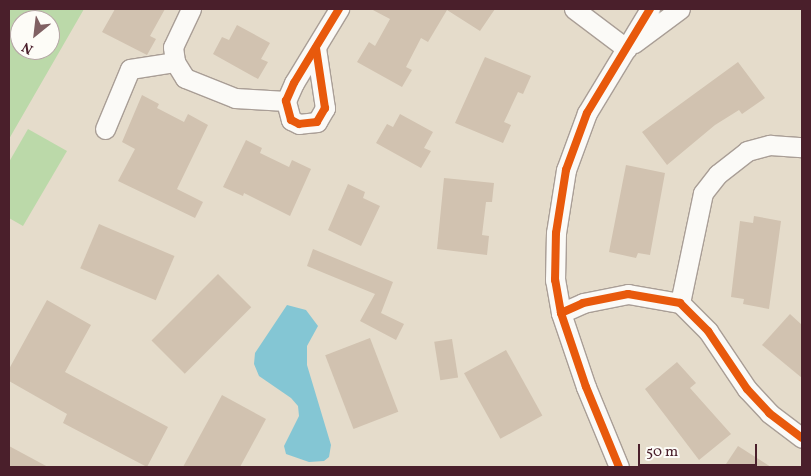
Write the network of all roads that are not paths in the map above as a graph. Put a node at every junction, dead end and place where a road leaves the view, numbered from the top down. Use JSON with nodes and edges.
{"nodes":[{"id":1,"x":191,"y":9,"type":"edge"},
{"id":2,"x":339,"y":9,"type":"edge"},
{"id":3,"x":574,"y":9,"type":"edge"},
{"id":4,"x":650,"y":9,"type":"edge"},
{"id":5,"x":680,"y":9,"type":"edge"},
{"id":6,"x":316,"y":48,"type":"junction"},
{"id":7,"x":627,"y":48,"type":"junction"},
{"id":8,"x":175,"y":62,"type":"junction"},
{"id":9,"x":286,"y":101,"type":"junction"},
{"id":10,"x":105,"y":129,"type":"dead end"},
{"id":11,"x":802,"y":147,"type":"edge"},
{"id":12,"x":680,"y":303,"type":"junction"},
{"id":13,"x":561,"y":313,"type":"junction"},
{"id":14,"x":802,"y":438,"type":"edge"},
{"id":15,"x":619,"y":467,"type":"edge"}],
"edges":[{"from":1,"to":8,"type":"street"},
{"from":2,"to":6,"type":"street"},
{"from":3,"to":7,"type":"street"},
{"from":4,"to":7,"type":"street"},
{"from":5,"to":7,"type":"street"},
{"from":6,"to":9,"type":"street"},
{"from":6,"to":9,"type":"street"},
{"from":7,"to":13,"type":"street"},
{"from":8,"to":9,"type":"street"},
{"from":8,"to":10,"type":"street"},
{"from":11,"to":12,"type":"street"},
{"from":12,"to":13,"type":"street"},
{"from":12,"to":14,"type":"street"},
{"from":13,"to":15,"type":"street"}]}
